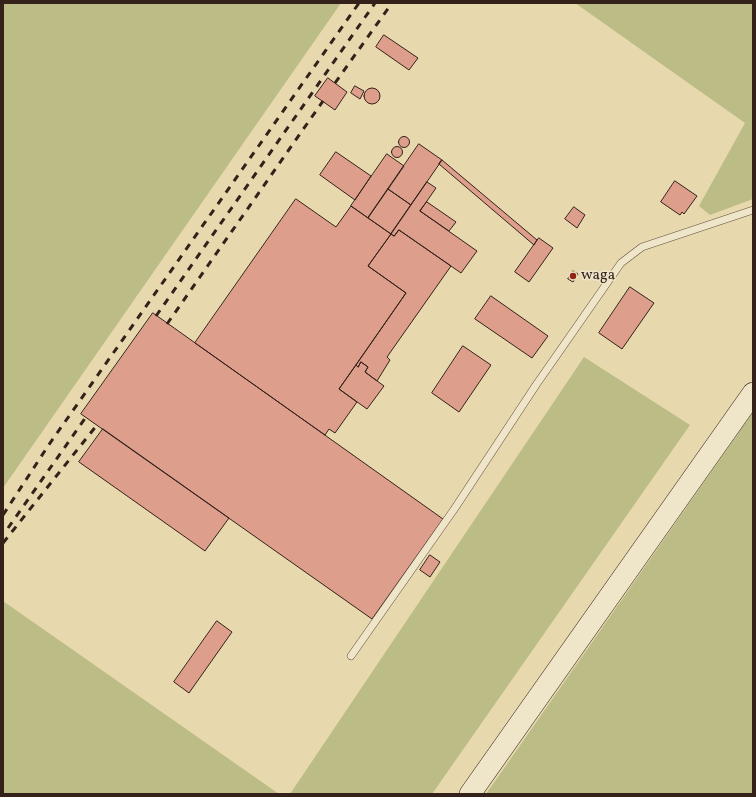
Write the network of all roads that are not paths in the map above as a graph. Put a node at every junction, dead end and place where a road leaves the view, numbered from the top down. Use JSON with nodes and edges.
{"nodes":[{"id":1,"x":753,"y":210,"type":"edge"},
{"id":2,"x":753,"y":393,"type":"edge"},
{"id":3,"x":351,"y":656,"type":"dead end"},
{"id":4,"x":470,"y":794,"type":"edge"}],
"edges":[{"from":1,"to":3,"type":"lane"},
{"from":2,"to":4,"type":"main road"}]}
